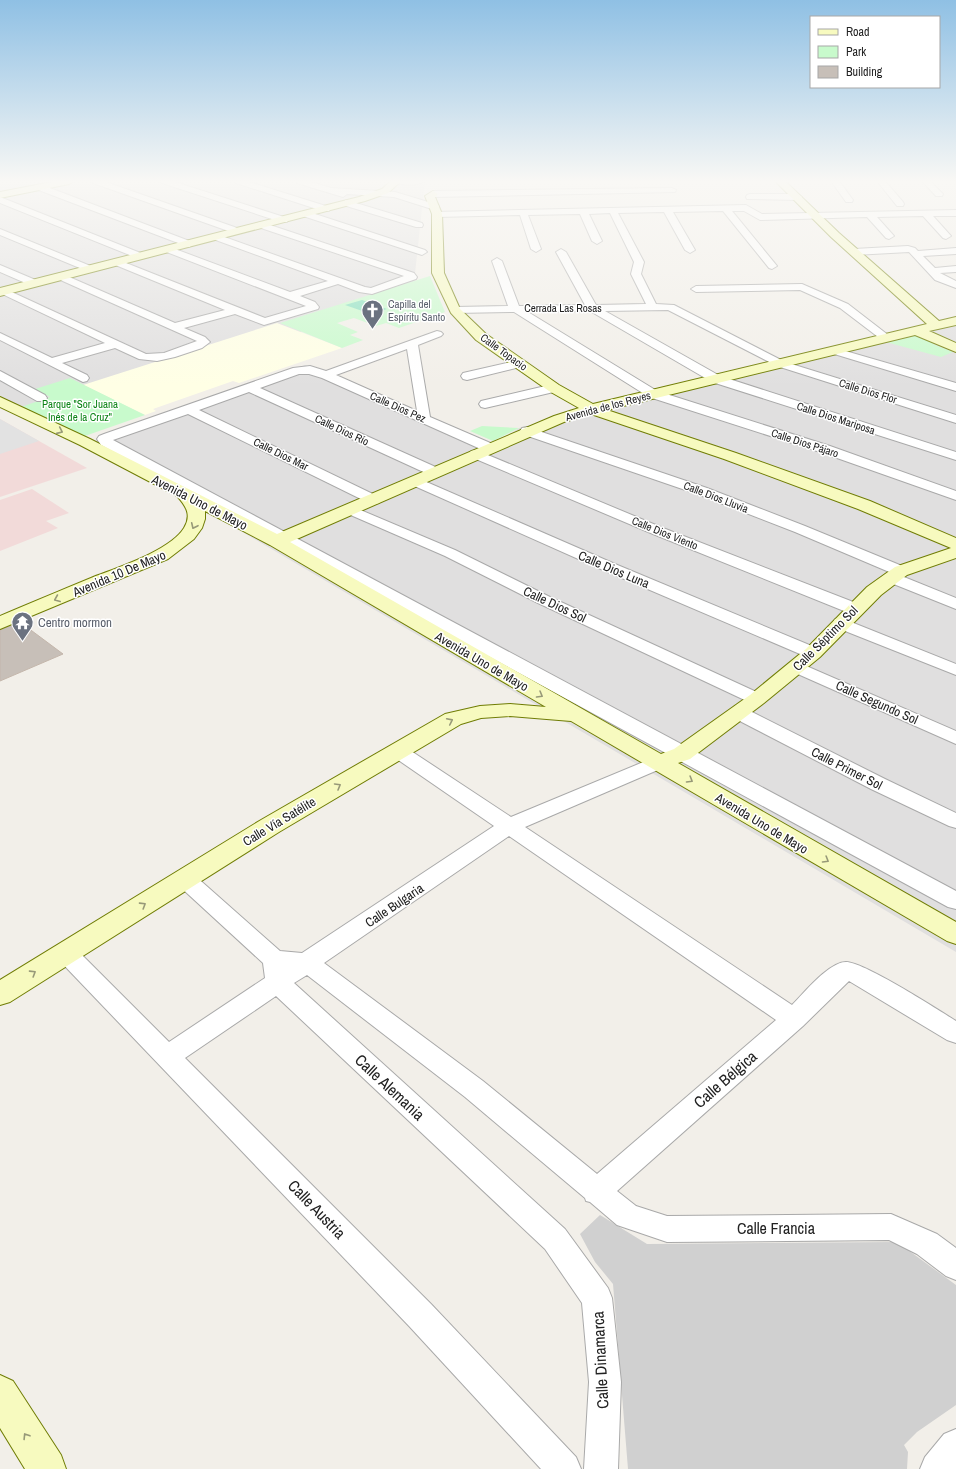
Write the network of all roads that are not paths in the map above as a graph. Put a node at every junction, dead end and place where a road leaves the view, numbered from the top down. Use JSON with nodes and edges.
{"nodes":[{"id":1,"x":43,"y":250,"type":"edge"},
{"id":2,"x":124,"y":250,"type":"edge"},
{"id":3,"x":165,"y":250,"type":"edge"},
{"id":4,"x":168,"y":250,"type":"edge"},
{"id":5,"x":251,"y":250,"type":"edge"},
{"id":6,"x":334,"y":250,"type":"edge"},
{"id":7,"x":415,"y":250,"type":"edge"},
{"id":8,"x":437,"y":250,"type":"edge"},
{"id":9,"x":633,"y":250,"type":"edge"},
{"id":10,"x":759,"y":250,"type":"edge"},
{"id":11,"x":851,"y":250,"type":"edge"},
{"id":12,"x":898,"y":250,"type":"edge"},
{"id":13,"x":909,"y":250,"type":"edge"},
{"id":14,"x":956,"y":251,"type":"edge"},
{"id":15,"x":561,"y":252,"type":"dead end"},
{"id":16,"x":854,"y":252,"type":"junction"},
{"id":17,"x":916,"y":254,"type":"junction"},
{"id":18,"x":140,"y":256,"type":"junction"},
{"id":19,"x":497,"y":261,"type":"dead end"},
{"id":20,"x":116,"y":262,"type":"junction"},
{"id":21,"x":380,"y":265,"type":"junction"},
{"id":22,"x":772,"y":266,"type":"dead end"},
{"id":23,"x":0,"y":268,"type":"edge"},
{"id":24,"x":90,"y":269,"type":"junction"},
{"id":25,"x":956,"y":269,"type":"edge"},
{"id":26,"x":933,"y":271,"type":"junction"},
{"id":27,"x":60,"y":276,"type":"junction"},
{"id":28,"x":338,"y":281,"type":"junction"},
{"id":29,"x":34,"y":284,"type":"junction"},
{"id":30,"x":956,"y":285,"type":"edge"},
{"id":31,"x":696,"y":289,"type":"dead end"},
{"id":32,"x":2,"y":292,"type":"edge"},
{"id":33,"x":289,"y":296,"type":"junction"},
{"id":34,"x":652,"y":306,"type":"junction"},
{"id":35,"x":670,"y":307,"type":"joint"},
{"id":36,"x":514,"y":308,"type":"junction"},
{"id":37,"x":592,"y":308,"type":"junction"},
{"id":38,"x":233,"y":310,"type":"junction"},
{"id":39,"x":455,"y":310,"type":"junction"},
{"id":40,"x":956,"y":321,"type":"edge"},
{"id":41,"x":937,"y":326,"type":"junction"},
{"id":42,"x":174,"y":327,"type":"junction"},
{"id":43,"x":918,"y":331,"type":"junction"},
{"id":44,"x":437,"y":334,"type":"dead end"},
{"id":45,"x":0,"y":336,"type":"edge"},
{"id":46,"x":886,"y":338,"type":"junction"},
{"id":47,"x":412,"y":343,"type":"junction"},
{"id":48,"x":116,"y":344,"type":"junction"},
{"id":49,"x":956,"y":348,"type":"edge"},
{"id":50,"x":835,"y":351,"type":"junction"},
{"id":51,"x":51,"y":362,"type":"junction"},
{"id":52,"x":520,"y":364,"type":"junction"},
{"id":53,"x":781,"y":364,"type":"junction"},
{"id":54,"x":0,"y":375,"type":"edge"},
{"id":55,"x":326,"y":375,"type":"junction"},
{"id":56,"x":467,"y":376,"type":"dead end"},
{"id":57,"x":83,"y":378,"type":"dead end"},
{"id":58,"x":716,"y":379,"type":"junction"},
{"id":59,"x":956,"y":387,"type":"edge"},
{"id":60,"x":250,"y":388,"type":"junction"},
{"id":61,"x":554,"y":388,"type":"junction"},
{"id":62,"x":653,"y":394,"type":"junction"},
{"id":63,"x":41,"y":398,"type":"dead end"},
{"id":64,"x":0,"y":401,"type":"edge"},
{"id":65,"x":485,"y":404,"type":"dead end"},
{"id":66,"x":188,"y":409,"type":"junction"},
{"id":67,"x":591,"y":409,"type":"junction"},
{"id":68,"x":424,"y":418,"type":"junction"},
{"id":69,"x":956,"y":419,"type":"edge"},
{"id":70,"x":527,"y":431,"type":"junction"},
{"id":71,"x":107,"y":446,"type":"junction"},
{"id":72,"x":483,"y":451,"type":"junction"},
{"id":73,"x":956,"y":456,"type":"edge"},
{"id":74,"x":435,"y":472,"type":"junction"},
{"id":75,"x":416,"y":481,"type":"junction"},
{"id":76,"x":183,"y":493,"type":"junction"},
{"id":77,"x":956,"y":496,"type":"edge"},
{"id":78,"x":374,"y":500,"type":"junction"},
{"id":79,"x":352,"y":510,"type":"junction"},
{"id":80,"x":280,"y":540,"type":"junction"},
{"id":81,"x":956,"y":544,"type":"edge"},
{"id":82,"x":956,"y":552,"type":"edge"},
{"id":83,"x":897,"y":575,"type":"junction"},
{"id":84,"x":956,"y":604,"type":"edge"},
{"id":85,"x":848,"y":616,"type":"junction"},
{"id":86,"x":0,"y":623,"type":"edge"},
{"id":87,"x":813,"y":654,"type":"junction"},
{"id":88,"x":797,"y":667,"type":"junction"},
{"id":89,"x":956,"y":670,"type":"edge"},
{"id":90,"x":758,"y":699,"type":"junction"},
{"id":91,"x":739,"y":713,"type":"junction"},
{"id":92,"x":578,"y":717,"type":"junction"},
{"id":93,"x":956,"y":738,"type":"edge"},
{"id":94,"x":398,"y":751,"type":"junction"},
{"id":95,"x":682,"y":754,"type":"junction"},
{"id":96,"x":660,"y":762,"type":"junction"},
{"id":97,"x":956,"y":821,"type":"edge"},
{"id":98,"x":509,"y":826,"type":"junction"},
{"id":99,"x":185,"y":879,"type":"junction"},
{"id":100,"x":956,"y":901,"type":"edge"},
{"id":101,"x":952,"y":933,"type":"edge"},
{"id":102,"x":66,"y":953,"type":"junction"},
{"id":103,"x":308,"y":963,"type":"junction"},
{"id":104,"x":276,"y":971,"type":"junction"},
{"id":105,"x":0,"y":994,"type":"edge"},
{"id":106,"x":794,"y":1019,"type":"junction"},
{"id":107,"x":956,"y":1034,"type":"edge"},
{"id":108,"x":168,"y":1056,"type":"junction"},
{"id":109,"x":596,"y":1192,"type":"junction"},
{"id":110,"x":956,"y":1266,"type":"edge"},
{"id":111,"x":597,"y":1298,"type":"joint"},
{"id":112,"x":0,"y":1394,"type":"edge"},
{"id":113,"x":956,"y":1446,"type":"edge"},
{"id":114,"x":47,"y":1469,"type":"edge"},
{"id":115,"x":564,"y":1469,"type":"edge"},
{"id":116,"x":601,"y":1469,"type":"edge"},
{"id":117,"x":937,"y":1469,"type":"edge"}],
"edges":[{"from":1,"to":24,"type":"street"},
{"from":2,"to":18,"type":"street"},
{"from":3,"to":18,"type":"street"},
{"from":4,"to":33,"type":"street"},
{"from":5,"to":28,"type":"street"},
{"from":6,"to":21,"type":"street"},
{"from":7,"to":21,"type":"street"},
{"from":8,"to":39,"type":"street","name":"Calle Topacio"},
{"from":9,"to":34,"type":"street"},
{"from":10,"to":22,"type":"street"},
{"from":11,"to":16,"type":"street"},
{"from":12,"to":16,"type":"street"},
{"from":13,"to":17,"type":"street"},
{"from":14,"to":17,"type":"street"},
{"from":15,"to":37,"type":"street"},
{"from":16,"to":41,"type":"street"},
{"from":17,"to":26,"type":"street"},
{"from":18,"to":20,"type":"street"},
{"from":19,"to":36,"type":"street"},
{"from":20,"to":24,"type":"street"},
{"from":20,"to":38,"type":"street"},
{"from":21,"to":28,"type":"street"},
{"from":23,"to":29,"type":"street"},
{"from":24,"to":27,"type":"street"},
{"from":25,"to":26,"type":"street"},
{"from":26,"to":30,"type":"street"},
{"from":27,"to":29,"type":"street"},
{"from":27,"to":42,"type":"street"},
{"from":28,"to":33,"type":"street"},
{"from":29,"to":32,"type":"street"},
{"from":31,"to":46,"type":"street"},
{"from":32,"to":48,"type":"street"},
{"from":33,"to":38,"type":"street"},
{"from":34,"to":35,"type":"street","name":"Cerrada Las Rosas"},
{"from":34,"to":37,"type":"street","name":"Cerrada Las Rosas"},
{"from":35,"to":53,"type":"street","name":"Calle Dios Flor"},
{"from":36,"to":37,"type":"street","name":"Cerrada Las Rosas"},
{"from":36,"to":39,"type":"street","name":"Cerrada Las Rosas"},
{"from":36,"to":62,"type":"street","name":"Calle Dios Pájaro"},
{"from":37,"to":58,"type":"street","name":"Calle Dios Mariposa"},
{"from":38,"to":42,"type":"street"},
{"from":39,"to":52,"type":"street","name":"Calle Topacio"},
{"from":40,"to":41,"type":"street","name":"Avenida de los Reyes"},
{"from":41,"to":43,"type":"street","name":"Avenida de los Reyes"},
{"from":42,"to":48,"type":"street"},
{"from":43,"to":46,"type":"street","name":"Avenida de los Reyes"},
{"from":43,"to":49,"type":"street"},
{"from":44,"to":47,"type":"street"},
{"from":45,"to":51,"type":"street"},
{"from":46,"to":50,"type":"street","name":"Avenida de los Reyes"},
{"from":47,"to":55,"type":"street"},
{"from":47,"to":68,"type":"street"},
{"from":48,"to":51,"type":"street"},
{"from":50,"to":53,"type":"street","name":"Avenida de los Reyes"},
{"from":50,"to":59,"type":"street"},
{"from":51,"to":57,"type":"street"},
{"from":52,"to":56,"type":"street"},
{"from":52,"to":61,"type":"street","name":"Calle Topacio"},
{"from":53,"to":58,"type":"street","name":"Avenida de los Reyes"},
{"from":53,"to":69,"type":"street","name":"Calle Dios Flor"},
{"from":54,"to":63,"type":"street"},
{"from":55,"to":60,"type":"street","name":"Calle Dios Pez"},
{"from":55,"to":68,"type":"street","name":"Calle Dios Pez"},
{"from":58,"to":62,"type":"street","name":"Avenida de los Reyes"},
{"from":58,"to":73,"type":"street","name":"Calle Dios Mariposa"},
{"from":60,"to":66,"type":"street"},
{"from":60,"to":74,"type":"street","name":"Calle Dios Río"},
{"from":61,"to":65,"type":"street"},
{"from":61,"to":67,"type":"street","name":"Calle Topacio"},
{"from":62,"to":67,"type":"street","name":"Avenida de los Reyes"},
{"from":62,"to":77,"type":"street","name":"Calle Dios Pájaro"},
{"from":64,"to":71,"type":"street","name":"Avenida Uno de Mayo","one_way":true},
{"from":66,"to":71,"type":"street"},
{"from":66,"to":78,"type":"street","name":"Calle Dios Mar"},
{"from":67,"to":70,"type":"street","name":"Avenida de los Reyes"},
{"from":67,"to":81,"type":"street","name":"Calle Topacio"},
{"from":68,"to":72,"type":"street","name":"Calle Dios Pez"},
{"from":70,"to":72,"type":"street","name":"Avenida de los Reyes"},
{"from":70,"to":83,"type":"street","name":"Calle Dios Lluvia"},
{"from":71,"to":76,"type":"street","name":"Avenida Uno de Mayo"},
{"from":71,"to":80,"type":"street"},
{"from":72,"to":74,"type":"street","name":"Avenida de los Reyes"},
{"from":72,"to":85,"type":"street","name":"Calle Dios Viento"},
{"from":74,"to":75,"type":"street","name":"Avenida de los Reyes"},
{"from":75,"to":78,"type":"street","name":"Avenida de los Reyes"},
{"from":75,"to":87,"type":"street","name":"Calle Dios Luna"},
{"from":76,"to":80,"type":"street","name":"Avenida Uno de Mayo"},
{"from":76,"to":86,"type":"street","name":"Avenida 10 De Mayo","one_way":true},
{"from":78,"to":79,"type":"street","name":"Avenida de los Reyes"},
{"from":79,"to":80,"type":"street","name":"Avenida de los Reyes"},
{"from":79,"to":90,"type":"street","name":"Calle Dios Sol"},
{"from":80,"to":92,"type":"street","name":"Avenida Uno de Mayo","one_way":true},
{"from":80,"to":95,"type":"street"},
{"from":82,"to":83,"type":"street","name":"Calle Séptimo Sol"},
{"from":83,"to":84,"type":"street","name":"Calle Dios Lluvia"},
{"from":83,"to":85,"type":"street","name":"Calle Séptimo Sol"},
{"from":85,"to":87,"type":"street","name":"Calle Séptimo Sol"},
{"from":85,"to":89,"type":"street","name":"Calle Dios Viento"},
{"from":87,"to":88,"type":"street","name":"Calle Séptimo Sol"},
{"from":88,"to":90,"type":"street","name":"Calle Séptimo Sol"},
{"from":88,"to":93,"type":"street","name":"Calle Segundo Sol"},
{"from":90,"to":91,"type":"street","name":"Calle Séptimo Sol"},
{"from":91,"to":95,"type":"street","name":"Calle Séptimo Sol"},
{"from":91,"to":97,"type":"street","name":"Calle Primer Sol"},
{"from":94,"to":92,"type":"street","name":"Calle Vía Satélite","one_way":true},
{"from":92,"to":96,"type":"street","name":"Avenida Uno de Mayo"},
{"from":94,"to":98,"type":"street"},
{"from":99,"to":94,"type":"street","name":"Calle Vía Satélite","one_way":true},
{"from":95,"to":96,"type":"street","name":"Calle Séptimo Sol"},
{"from":95,"to":100,"type":"street"},
{"from":96,"to":98,"type":"street","name":"Calle Bulgaria"},
{"from":96,"to":101,"type":"street","name":"Avenida Uno de Mayo","one_way":true},
{"from":98,"to":103,"type":"street","name":"Calle Bulgaria"},
{"from":98,"to":106,"type":"street"},
{"from":102,"to":99,"type":"street","name":"Calle Vía Satélite","one_way":true},
{"from":99,"to":104,"type":"street","name":"Calle Alemania"},
{"from":105,"to":102,"type":"street","name":"Calle Vía Satélite","one_way":true},
{"from":102,"to":108,"type":"street","name":"Calle Austria"},
{"from":103,"to":104,"type":"street"},
{"from":103,"to":109,"type":"street","name":"Calle Francia"},
{"from":104,"to":108,"type":"street"},
{"from":104,"to":111,"type":"street","name":"Calle Alemania"},
{"from":106,"to":107,"type":"street","name":"Calle Bélgica"},
{"from":106,"to":109,"type":"street","name":"Calle Bélgica"},
{"from":108,"to":115,"type":"street","name":"Calle Austria"},
{"from":109,"to":110,"type":"street","name":"Calle Francia"},
{"from":111,"to":116,"type":"street","name":"Calle Dinamarca"},
{"from":114,"to":112,"type":"street","one_way":true},
{"from":113,"to":117,"type":"street"}]}
